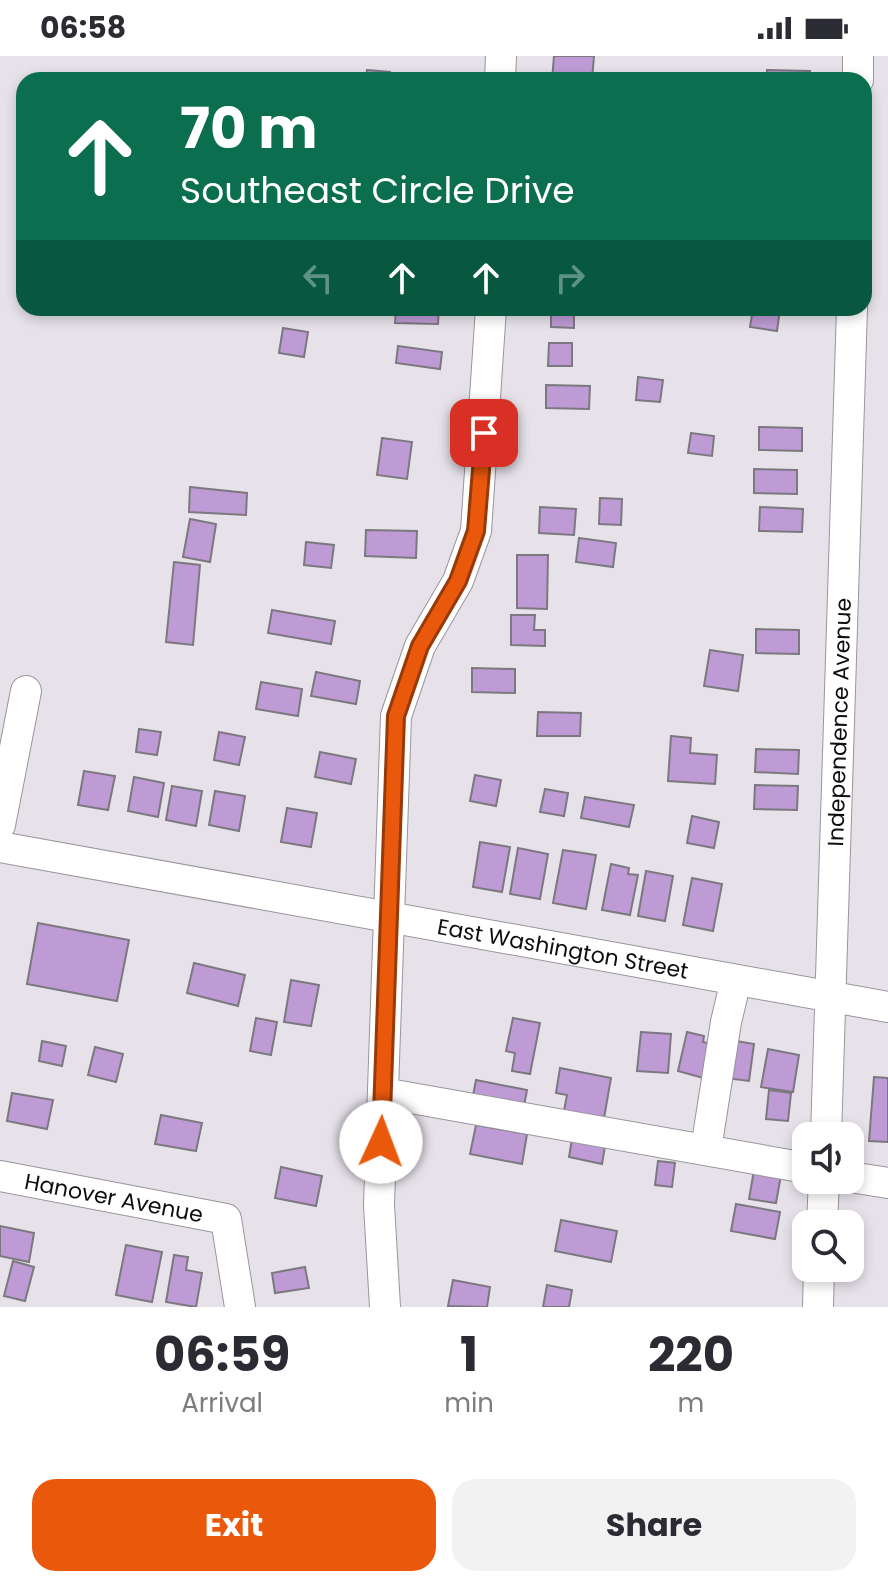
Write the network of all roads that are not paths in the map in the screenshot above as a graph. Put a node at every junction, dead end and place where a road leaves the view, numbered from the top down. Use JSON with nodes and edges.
{"nodes":[{"id":1,"x":490,"y":316,"type":"edge"},
{"id":2,"x":852,"y":316,"type":"edge"},
{"id":3,"x":26,"y":691,"type":"dead end"},
{"id":4,"x":0,"y":825,"type":"edge"},
{"id":5,"x":0,"y":847,"type":"edge"},
{"id":6,"x":391,"y":917,"type":"junction"},
{"id":7,"x":736,"y":980,"type":"junction"},
{"id":8,"x":833,"y":997,"type":"junction"},
{"id":9,"x":888,"y":1007,"type":"edge"},
{"id":10,"x":383,"y":1093,"type":"junction"},
{"id":11,"x":827,"y":1122,"type":"edge"},
{"id":12,"x":706,"y":1149,"type":"junction"},
{"id":13,"x":792,"y":1165,"type":"edge"},
{"id":14,"x":0,"y":1176,"type":"edge"},
{"id":15,"x":864,"y":1179,"type":"edge"},
{"id":16,"x":888,"y":1183,"type":"edge"},
{"id":17,"x":819,"y":1282,"type":"edge"},
{"id":18,"x":240,"y":1307,"type":"edge"},
{"id":19,"x":385,"y":1307,"type":"edge"},
{"id":20,"x":818,"y":1307,"type":"edge"}],
"edges":[{"from":1,"to":6,"type":"street"},
{"from":2,"to":8,"type":"street","name":"Independence Avenue"},
{"from":3,"to":4,"type":"street"},
{"from":5,"to":6,"type":"street","name":"East Washington Street"},
{"from":6,"to":7,"type":"street","name":"East Washington Street"},
{"from":6,"to":10,"type":"street"},
{"from":7,"to":8,"type":"street","name":"East Washington Street"},
{"from":7,"to":12,"type":"street"},
{"from":8,"to":9,"type":"street","name":"East Washington Street"},
{"from":8,"to":11,"type":"street","name":"Independence Avenue"},
{"from":10,"to":12,"type":"street"},
{"from":10,"to":19,"type":"street"},
{"from":12,"to":13,"type":"street"},
{"from":14,"to":18,"type":"street","name":"Hanover Avenue"},
{"from":15,"to":16,"type":"street"},
{"from":17,"to":20,"type":"street"}]}
